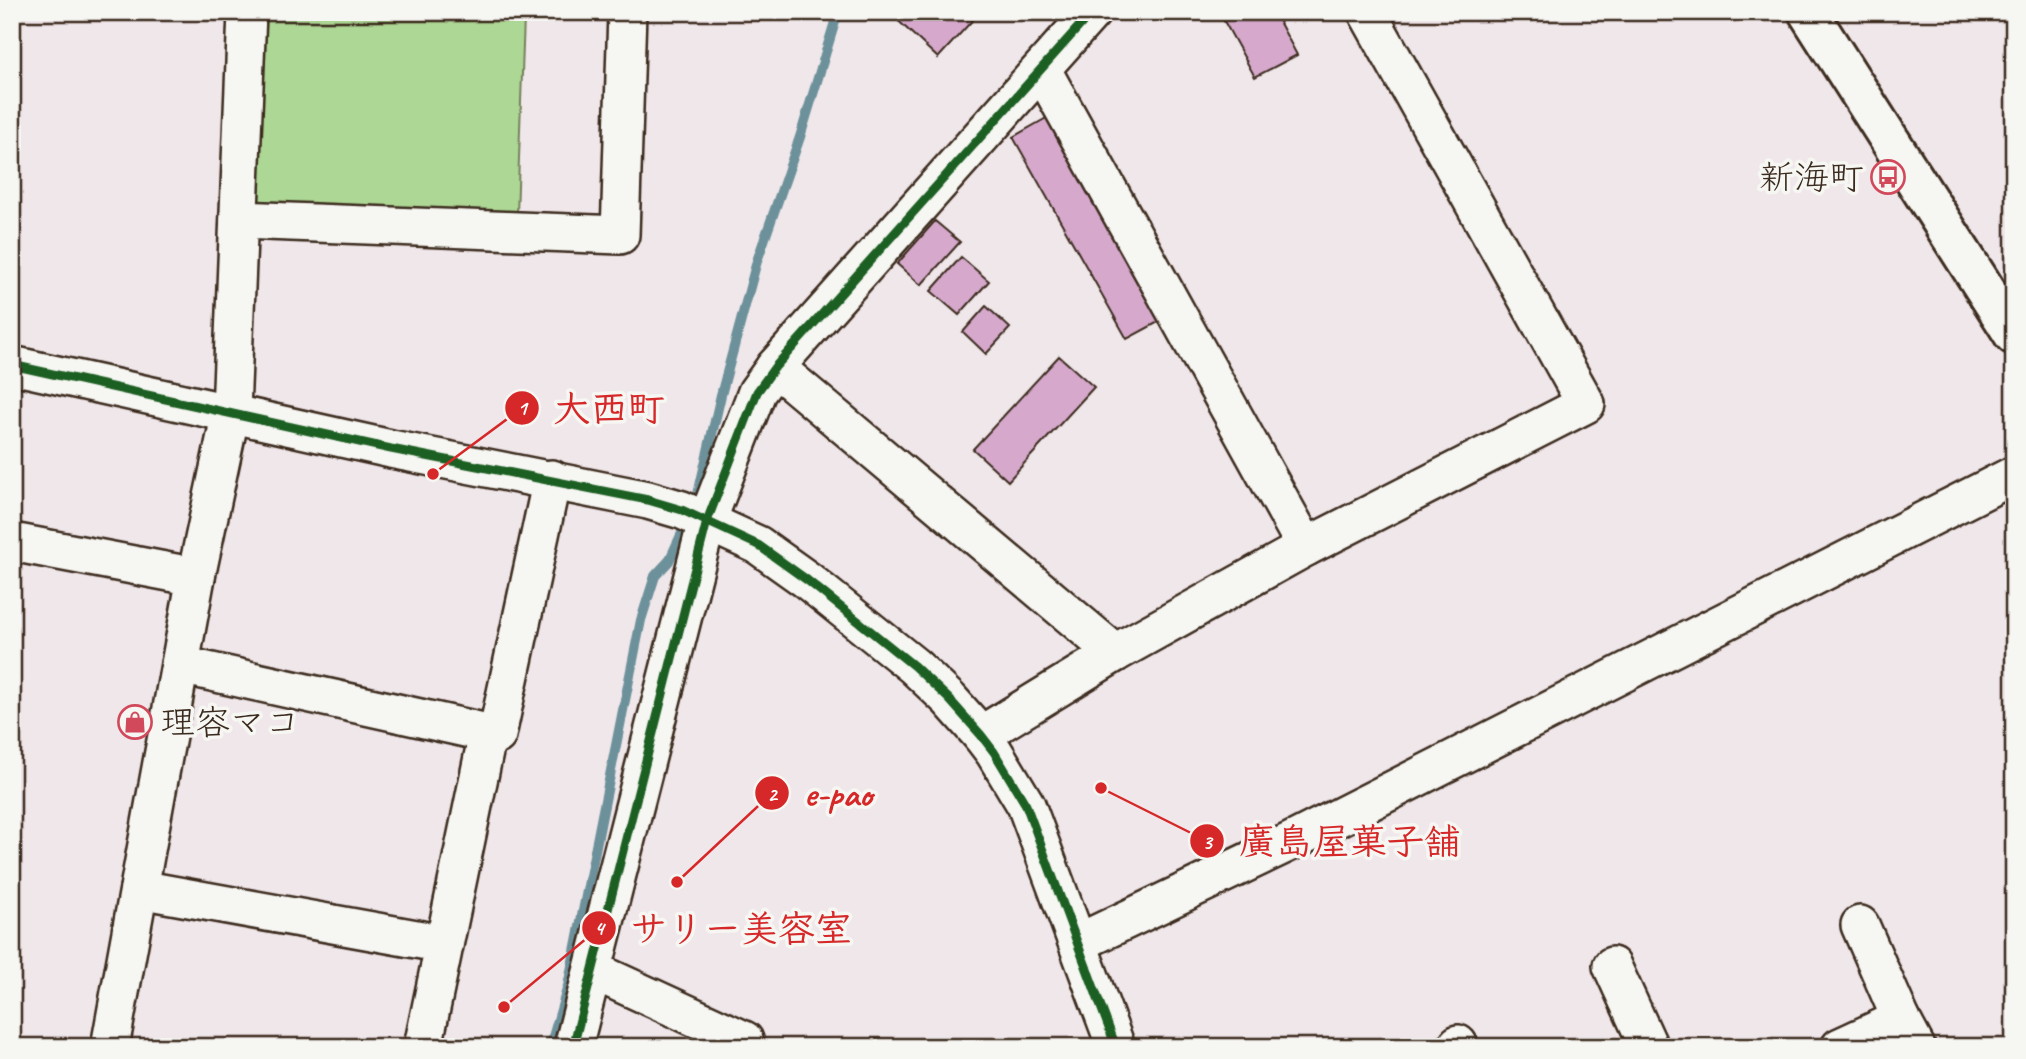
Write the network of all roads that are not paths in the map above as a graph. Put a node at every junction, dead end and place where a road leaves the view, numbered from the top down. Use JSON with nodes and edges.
{"nodes":[{"id":1,"x":247,"y":12,"type":"edge"},
{"id":2,"x":627,"y":12,"type":"edge"},
{"id":3,"x":1092,"y":12,"type":"edge"},
{"id":4,"x":1367,"y":12,"type":"edge"},
{"id":5,"x":1808,"y":12,"type":"edge"},
{"id":6,"x":1042,"y":70,"type":"junction"},
{"id":7,"x":239,"y":220,"type":"junction"},
{"id":8,"x":2014,"y":335,"type":"edge"},
{"id":9,"x":12,"y":365,"type":"edge"},
{"id":10,"x":775,"y":367,"type":"junction"},
{"id":11,"x":231,"y":412,"type":"junction"},
{"id":12,"x":2014,"y":475,"type":"edge"},
{"id":13,"x":552,"y":480,"type":"junction"},
{"id":14,"x":707,"y":522,"type":"junction"},
{"id":15,"x":12,"y":542,"type":"edge"},
{"id":16,"x":1306,"y":547,"type":"junction"},
{"id":17,"x":196,"y":577,"type":"junction"},
{"id":18,"x":1115,"y":653,"type":"junction"},
{"id":19,"x":180,"y":665,"type":"junction"},
{"id":20,"x":488,"y":733,"type":"junction"},
{"id":21,"x":981,"y":735,"type":"junction"},
{"id":22,"x":139,"y":888,"type":"junction"},
{"id":23,"x":1860,"y":925,"type":"dead end"},
{"id":24,"x":1078,"y":943,"type":"junction"},
{"id":25,"x":444,"y":944,"type":"junction"},
{"id":26,"x":1612,"y":967,"type":"dead end"},
{"id":27,"x":594,"y":971,"type":"junction"},
{"id":28,"x":1908,"y":1033,"type":"edge"},
{"id":29,"x":110,"y":1047,"type":"edge"},
{"id":30,"x":423,"y":1047,"type":"edge"},
{"id":31,"x":573,"y":1047,"type":"edge"},
{"id":32,"x":746,"y":1047,"type":"edge"},
{"id":33,"x":1116,"y":1047,"type":"edge"},
{"id":34,"x":1649,"y":1047,"type":"edge"},
{"id":35,"x":1840,"y":1047,"type":"edge"}],
"edges":[{"from":1,"to":7,"type":"street"},
{"from":2,"to":7,"type":"street"},
{"from":3,"to":6,"type":"street"},
{"from":4,"to":16,"type":"street"},
{"from":5,"to":8,"type":"main road"},
{"from":6,"to":10,"type":"street"},
{"from":6,"to":16,"type":"street"},
{"from":7,"to":11,"type":"street"},
{"from":9,"to":11,"type":"street"},
{"from":10,"to":14,"type":"street"},
{"from":10,"to":18,"type":"street"},
{"from":11,"to":13,"type":"street"},
{"from":11,"to":17,"type":"street"},
{"from":12,"to":24,"type":"street"},
{"from":13,"to":14,"type":"street"},
{"from":13,"to":20,"type":"street"},
{"from":14,"to":21,"type":"street"},
{"from":14,"to":27,"type":"street"},
{"from":15,"to":17,"type":"street"},
{"from":16,"to":18,"type":"street"},
{"from":17,"to":19,"type":"street"},
{"from":18,"to":21,"type":"street"},
{"from":19,"to":20,"type":"street"},
{"from":19,"to":22,"type":"street"},
{"from":20,"to":25,"type":"street"},
{"from":21,"to":24,"type":"street"},
{"from":22,"to":25,"type":"street"},
{"from":22,"to":29,"type":"street"},
{"from":23,"to":28,"type":"street"},
{"from":24,"to":33,"type":"street"},
{"from":25,"to":30,"type":"street"},
{"from":26,"to":34,"type":"street"},
{"from":27,"to":31,"type":"street"},
{"from":27,"to":32,"type":"street"},
{"from":28,"to":35,"type":"street"}]}
